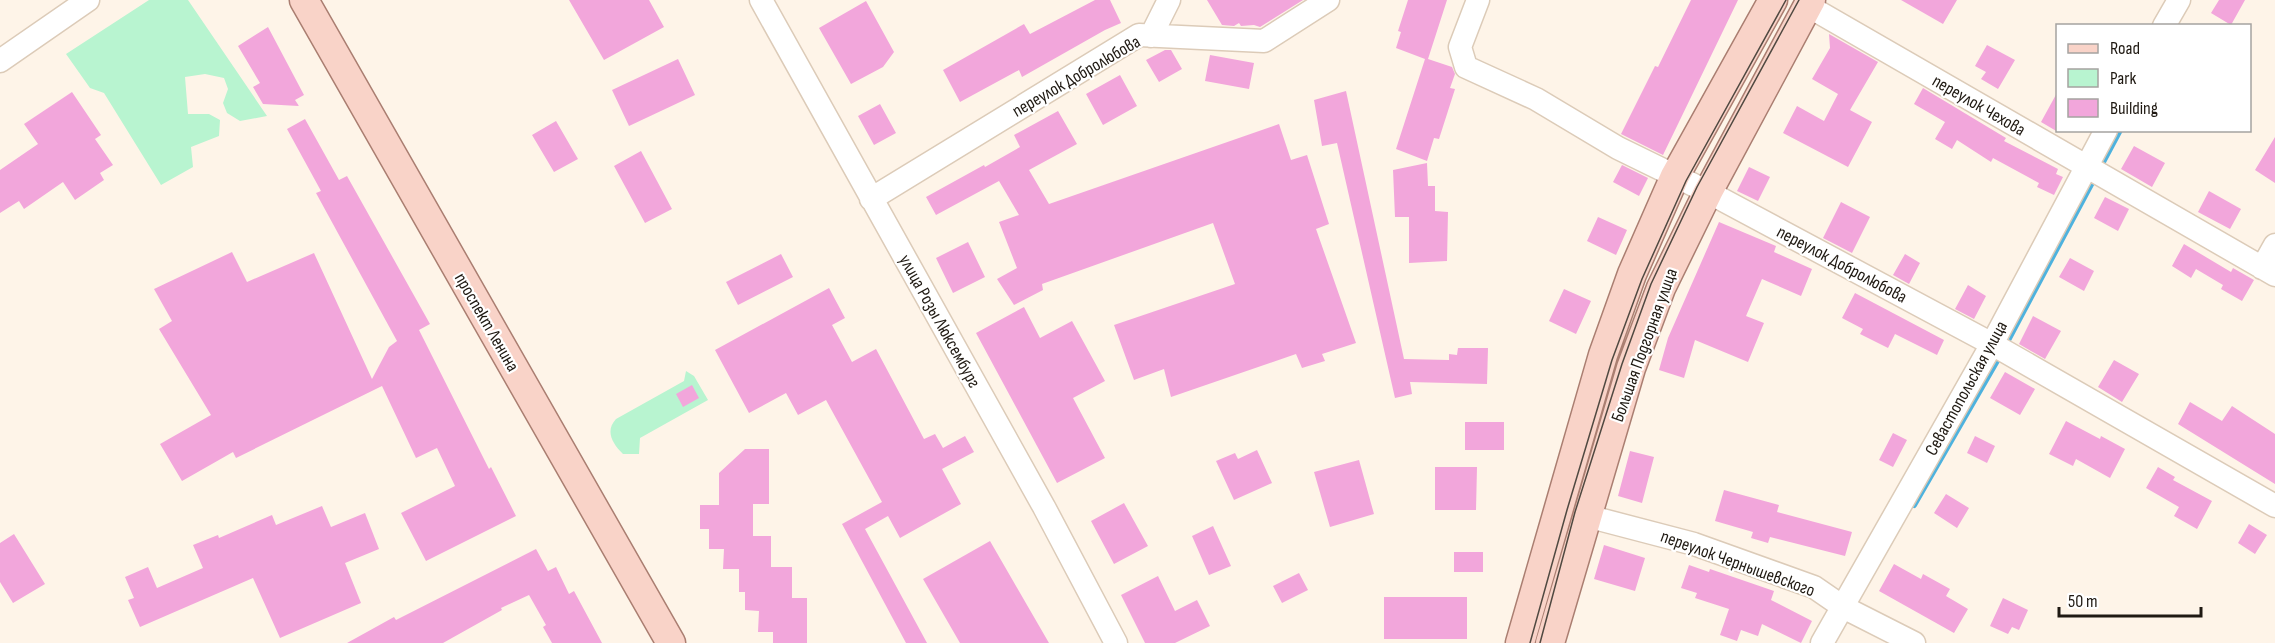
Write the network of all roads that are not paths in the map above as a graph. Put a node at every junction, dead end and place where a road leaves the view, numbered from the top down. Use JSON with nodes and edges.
{"nodes":[{"id":1,"x":88,"y":0,"type":"edge"},
{"id":2,"x":304,"y":0,"type":"edge"},
{"id":3,"x":761,"y":0,"type":"edge"},
{"id":4,"x":1169,"y":0,"type":"edge"},
{"id":5,"x":1328,"y":0,"type":"edge"},
{"id":6,"x":1478,"y":0,"type":"edge"},
{"id":7,"x":1773,"y":0,"type":"edge"},
{"id":8,"x":2179,"y":0,"type":"edge"},
{"id":9,"x":1810,"y":3,"type":"edge"},
{"id":10,"x":2165,"y":24,"type":"edge"},
{"id":11,"x":1151,"y":36,"type":"junction"},
{"id":12,"x":0,"y":61,"type":"edge"},
{"id":13,"x":2105,"y":132,"type":"edge"},
{"id":14,"x":2087,"y":166,"type":"junction"},
{"id":15,"x":1675,"y":176,"type":"junction"},
{"id":16,"x":1708,"y":192,"type":"junction"},
{"id":17,"x":871,"y":199,"type":"junction"},
{"id":18,"x":2275,"y":245,"type":"edge"},
{"id":19,"x":2269,"y":272,"type":"edge"},
{"id":20,"x":1992,"y":344,"type":"junction"},
{"id":21,"x":2275,"y":506,"type":"edge"},
{"id":22,"x":1587,"y":516,"type":"junction"},
{"id":23,"x":1843,"y":607,"type":"junction"},
{"id":24,"x":671,"y":643,"type":"edge"},
{"id":25,"x":1116,"y":643,"type":"edge"},
{"id":26,"x":1521,"y":643,"type":"edge"},
{"id":27,"x":1550,"y":643,"type":"edge"},
{"id":28,"x":1822,"y":643,"type":"edge"},
{"id":29,"x":1914,"y":643,"type":"edge"}],
"edges":[{"from":1,"to":12,"type":"street"},
{"from":2,"to":24,"type":"main road","name":"проспект Ленина"},
{"from":3,"to":17,"type":"street","name":"улица Розы Люксембург"},
{"from":4,"to":11,"type":"street"},
{"from":5,"to":11,"type":"street","name":"переулок Добролюбова"},
{"from":6,"to":15,"type":"street","name":"переулок Добролюбова"},
{"from":7,"to":15,"type":"main road","name":"Большая Подгорная улица"},
{"from":8,"to":10,"type":"street"},
{"from":9,"to":14,"type":"street","name":"переулок Чехова"},
{"from":9,"to":16,"type":"main road","name":"Большая Подгорная улица"},
{"from":11,"to":17,"type":"street","name":"переулок Добролюбова"},
{"from":13,"to":14,"type":"street","name":"Севастопольская улица"},
{"from":14,"to":19,"type":"street","name":"переулок Чехова"},
{"from":14,"to":20,"type":"street","name":"Севастопольская улица"},
{"from":15,"to":16,"type":"street","name":"переулок Добролюбова"},
{"from":15,"to":26,"type":"main road","name":"Большая Подгорная улица"},
{"from":16,"to":20,"type":"street","name":"переулок Добролюбова"},
{"from":16,"to":22,"type":"main road","name":"Большая Подгорная улица"},
{"from":17,"to":25,"type":"street","name":"улица Розы Люксембург"},
{"from":18,"to":19,"type":"street"},
{"from":20,"to":21,"type":"street","name":"переулок Добролюбова"},
{"from":20,"to":23,"type":"street","name":"Севастопольская улица"},
{"from":22,"to":23,"type":"street","name":"переулок Чернышевского"},
{"from":22,"to":27,"type":"main road","name":"Большая Подгорная улица"},
{"from":23,"to":28,"type":"street","name":"Севастопольская улица"},
{"from":23,"to":29,"type":"street","name":"переулок Чернышевского"}]}
